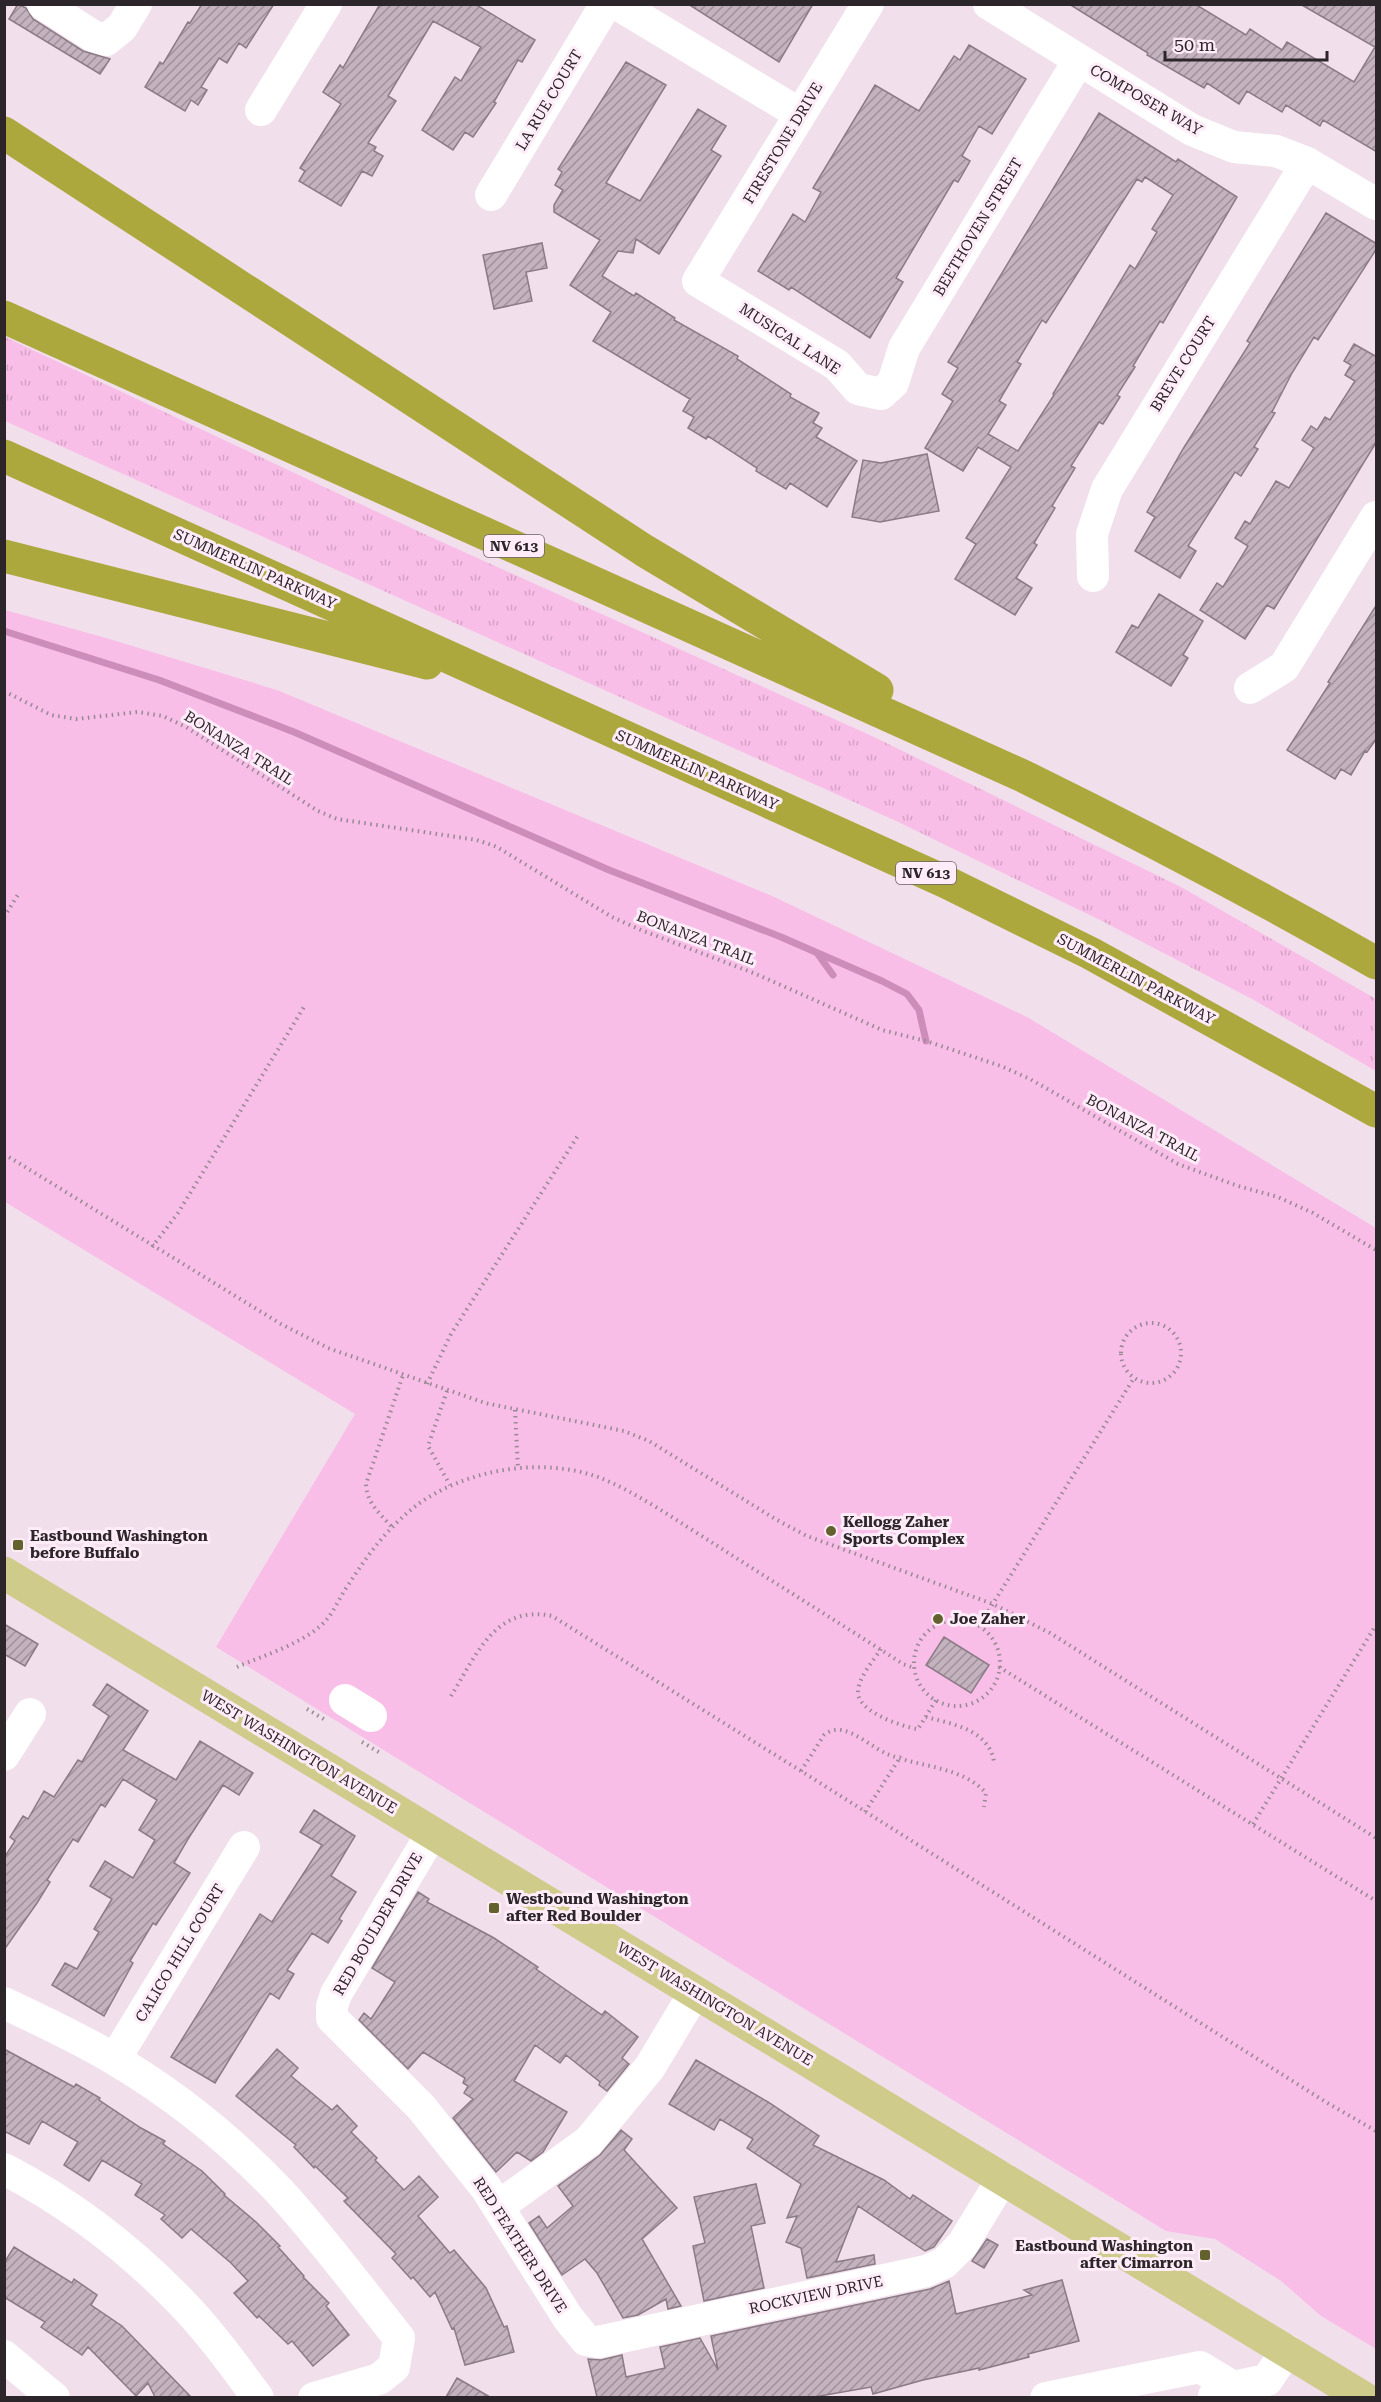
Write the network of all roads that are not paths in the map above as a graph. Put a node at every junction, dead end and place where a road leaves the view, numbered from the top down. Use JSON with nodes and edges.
{"nodes":[{"id":1,"x":43,"y":4,"type":"edge"},
{"id":2,"x":136,"y":4,"type":"edge"},
{"id":3,"x":326,"y":4,"type":"edge"},
{"id":4,"x":606,"y":4,"type":"edge"},
{"id":5,"x":616,"y":4,"type":"edge"},
{"id":6,"x":868,"y":4,"type":"edge"},
{"id":7,"x":989,"y":4,"type":"edge"},
{"id":8,"x":1079,"y":60,"type":"junction"},
{"id":9,"x":261,"y":110,"type":"dead end"},
{"id":10,"x":800,"y":114,"type":"junction"},
{"id":11,"x":4,"y":133,"type":"edge"},
{"id":12,"x":1306,"y":163,"type":"junction"},
{"id":13,"x":491,"y":195,"type":"dead end"},
{"id":14,"x":1377,"y":204,"type":"edge"},
{"id":15,"x":698,"y":281,"type":"joint"},
{"id":16,"x":4,"y":317,"type":"edge"},
{"id":17,"x":881,"y":394,"type":"joint"},
{"id":18,"x":4,"y":456,"type":"edge"},
{"id":19,"x":1377,"y":517,"type":"edge"},
{"id":20,"x":4,"y":556,"type":"edge"},
{"id":21,"x":1093,"y":576,"type":"dead end"},
{"id":22,"x":508,"y":684,"type":"junction"},
{"id":23,"x":1250,"y":688,"type":"dead end"},
{"id":24,"x":1023,"y":776,"type":"junction"},
{"id":25,"x":1377,"y":963,"type":"edge"},
{"id":26,"x":1377,"y":1111,"type":"edge"},
{"id":27,"x":4,"y":1573,"type":"edge"},
{"id":28,"x":30,"y":1714,"type":"dead end"},
{"id":29,"x":4,"y":1755,"type":"edge"},
{"id":30,"x":432,"y":1833,"type":"junction"},
{"id":31,"x":244,"y":1847,"type":"dead end"},
{"id":32,"x":695,"y":1992,"type":"junction"},
{"id":33,"x":4,"y":2003,"type":"edge"},
{"id":34,"x":332,"y":2018,"type":"joint"},
{"id":35,"x":115,"y":2059,"type":"junction"},
{"id":36,"x":4,"y":2169,"type":"edge"},
{"id":37,"x":1003,"y":2178,"type":"junction"},
{"id":38,"x":499,"y":2206,"type":"junction"},
{"id":39,"x":586,"y":2340,"type":"joint"},
{"id":40,"x":1287,"y":2350,"type":"junction"},
{"id":41,"x":4,"y":2356,"type":"edge"},
{"id":42,"x":1222,"y":2392,"type":"edge"},
{"id":43,"x":1063,"y":2396,"type":"edge"},
{"id":44,"x":54,"y":2397,"type":"edge"},
{"id":45,"x":258,"y":2397,"type":"edge"},
{"id":46,"x":314,"y":2397,"type":"edge"},
{"id":47,"x":1364,"y":2397,"type":"edge"}],
"edges":[{"from":1,"to":2,"type":"street"},
{"from":3,"to":9,"type":"street"},
{"from":4,"to":13,"type":"street","name":"LA RUE COURT"},
{"from":5,"to":10,"type":"street"},
{"from":6,"to":10,"type":"street","name":"FIRESTONE DRIVE"},
{"from":7,"to":8,"type":"street","name":"COMPOSER WAY"},
{"from":8,"to":12,"type":"street","name":"COMPOSER WAY"},
{"from":8,"to":17,"type":"street","name":"BEETHOVEN STREET"},
{"from":10,"to":15,"type":"street","name":"FIRESTONE DRIVE"},
{"from":11,"to":24,"type":"highway"},
{"from":12,"to":14,"type":"street","name":"COMPOSER WAY"},
{"from":12,"to":21,"type":"street","name":"BREVE COURT"},
{"from":15,"to":17,"type":"street","name":"MUSICAL LANE"},
{"from":16,"to":24,"type":"highway","number":"NV 613"},
{"from":18,"to":22,"type":"highway","name":"SUMMERLIN PARKWAY","number":"NV 613"},
{"from":19,"to":23,"type":"street"},
{"from":20,"to":22,"type":"highway"},
{"from":22,"to":26,"type":"highway","name":"SUMMERLIN PARKWAY","number":"NV 613"},
{"from":24,"to":25,"type":"highway","number":"NV 613"},
{"from":27,"to":30,"type":"main road","name":"WEST WASHINGTON AVENUE"},
{"from":28,"to":29,"type":"street"},
{"from":30,"to":32,"type":"main road","name":"WEST WASHINGTON AVENUE"},
{"from":30,"to":34,"type":"street","name":"RED BOULDER DRIVE"},
{"from":31,"to":35,"type":"street","name":"CALICO HILL COURT"},
{"from":32,"to":37,"type":"main road","name":"WEST WASHINGTON AVENUE"},
{"from":32,"to":38,"type":"street"},
{"from":33,"to":35,"type":"street"},
{"from":34,"to":38,"type":"street","name":"RED FEATHER DRIVE"},
{"from":35,"to":46,"type":"street"},
{"from":36,"to":45,"type":"street"},
{"from":37,"to":39,"type":"street","name":"ROCKVIEW DRIVE"},
{"from":37,"to":40,"type":"main road","name":"WEST WASHINGTON AVENUE"},
{"from":38,"to":39,"type":"street","name":"RED FEATHER DRIVE"},
{"from":40,"to":42,"type":"street"},
{"from":40,"to":47,"type":"main road","name":"WEST WASHINGTON AVENUE"},
{"from":41,"to":44,"type":"street"},
{"from":42,"to":43,"type":"street"}]}
